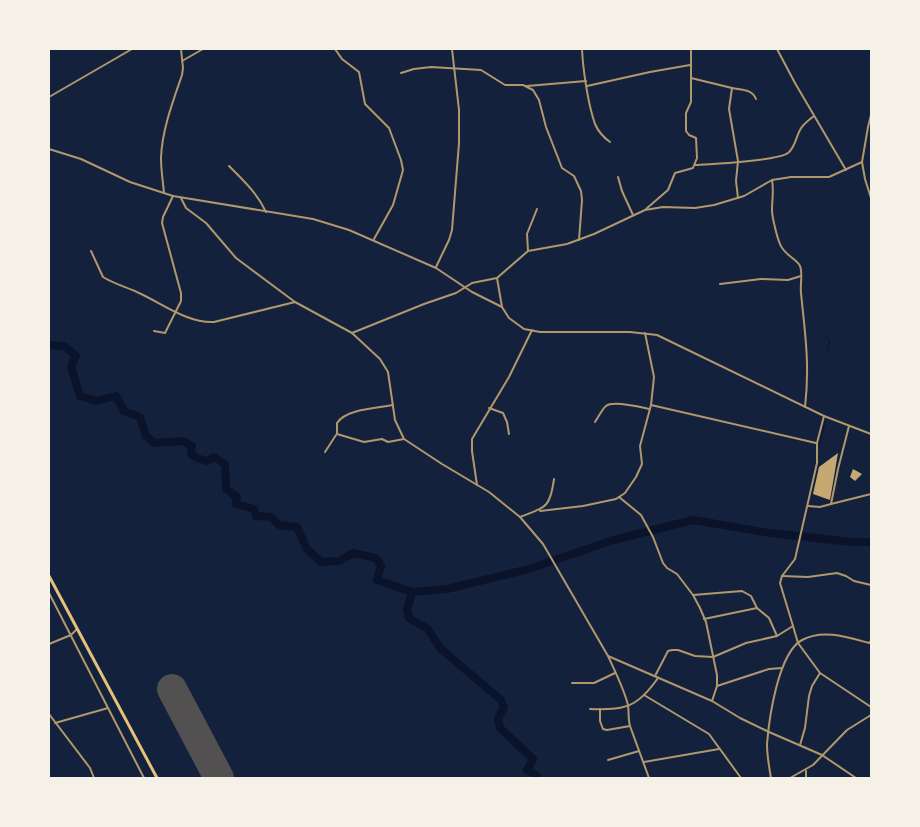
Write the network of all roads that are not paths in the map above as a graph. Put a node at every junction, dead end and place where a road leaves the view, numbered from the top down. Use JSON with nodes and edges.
{"nodes":[{"id":1,"x":132,"y":49,"type":"edge"},
{"id":2,"x":181,"y":49,"type":"edge"},
{"id":3,"x":203,"y":49,"type":"edge"},
{"id":4,"x":248,"y":49,"type":"edge"},
{"id":5,"x":258,"y":49,"type":"edge"},
{"id":6,"x":335,"y":49,"type":"edge"},
{"id":7,"x":452,"y":49,"type":"edge"},
{"id":8,"x":582,"y":49,"type":"edge"},
{"id":9,"x":691,"y":49,"type":"edge"},
{"id":10,"x":777,"y":49,"type":"edge"},
{"id":11,"x":182,"y":61,"type":"junction"},
{"id":12,"x":691,"y":65,"type":"junction"},
{"id":13,"x":454,"y":68,"type":"junction"},
{"id":14,"x":401,"y":74,"type":"dead end"},
{"id":15,"x":691,"y":78,"type":"junction"},
{"id":16,"x":586,"y":81,"type":"junction"},
{"id":17,"x":527,"y":86,"type":"junction"},
{"id":18,"x":587,"y":86,"type":"junction"},
{"id":19,"x":732,"y":88,"type":"junction"},
{"id":20,"x":49,"y":97,"type":"edge"},
{"id":21,"x":756,"y":99,"type":"dead end"},
{"id":22,"x":871,"y":115,"type":"edge"},
{"id":23,"x":814,"y":116,"type":"junction"},
{"id":24,"x":610,"y":142,"type":"dead end"},
{"id":25,"x":49,"y":149,"type":"edge"},
{"id":26,"x":738,"y":161,"type":"junction"},
{"id":27,"x":862,"y":162,"type":"junction"},
{"id":28,"x":696,"y":165,"type":"junction"},
{"id":29,"x":229,"y":166,"type":"dead end"},
{"id":30,"x":846,"y":170,"type":"junction"},
{"id":31,"x":618,"y":177,"type":"dead end"},
{"id":32,"x":772,"y":180,"type":"junction"},
{"id":33,"x":164,"y":193,"type":"junction"},
{"id":34,"x":174,"y":196,"type":"junction"},
{"id":35,"x":181,"y":198,"type":"junction"},
{"id":36,"x":738,"y":198,"type":"junction"},
{"id":37,"x":871,"y":198,"type":"edge"},
{"id":38,"x":537,"y":208,"type":"dead end"},
{"id":39,"x":645,"y":210,"type":"junction"},
{"id":40,"x":266,"y":212,"type":"junction"},
{"id":41,"x":634,"y":215,"type":"junction"},
{"id":42,"x":374,"y":240,"type":"junction"},
{"id":43,"x":578,"y":240,"type":"junction"},
{"id":44,"x":91,"y":251,"type":"dead end"},
{"id":45,"x":528,"y":251,"type":"junction"},
{"id":46,"x":436,"y":268,"type":"junction"},
{"id":47,"x":801,"y":276,"type":"junction"},
{"id":48,"x":497,"y":278,"type":"junction"},
{"id":49,"x":720,"y":284,"type":"dead end"},
{"id":50,"x":465,"y":288,"type":"junction"},
{"id":51,"x":296,"y":302,"type":"junction"},
{"id":52,"x":502,"y":307,"type":"junction"},
{"id":53,"x":176,"y":313,"type":"junction"},
{"id":54,"x":532,"y":330,"type":"junction"},
{"id":55,"x":154,"y":331,"type":"dead end"},
{"id":56,"x":645,"y":333,"type":"junction"},
{"id":57,"x":352,"y":334,"type":"junction"},
{"id":58,"x":393,"y":404,"type":"junction"},
{"id":59,"x":650,"y":404,"type":"junction"},
{"id":60,"x":805,"y":407,"type":"junction"},
{"id":61,"x":490,"y":408,"type":"junction"},
{"id":62,"x":649,"y":409,"type":"junction"},
{"id":63,"x":824,"y":416,"type":"junction"},
{"id":64,"x":595,"y":422,"type":"dead end"},
{"id":65,"x":849,"y":426,"type":"junction"},
{"id":66,"x":337,"y":434,"type":"junction"},
{"id":67,"x":509,"y":434,"type":"dead end"},
{"id":68,"x":871,"y":434,"type":"edge"},
{"id":69,"x":404,"y":438,"type":"junction"},
{"id":70,"x":817,"y":443,"type":"junction"},
{"id":71,"x":325,"y":452,"type":"dead end"},
{"id":72,"x":554,"y":479,"type":"dead end"},
{"id":73,"x":478,"y":485,"type":"junction"},
{"id":74,"x":871,"y":494,"type":"edge"},
{"id":75,"x":619,"y":497,"type":"junction"},
{"id":76,"x":832,"y":504,"type":"junction"},
{"id":77,"x":807,"y":506,"type":"junction"},
{"id":78,"x":540,"y":511,"type":"junction"},
{"id":79,"x":520,"y":517,"type":"junction"},
{"id":80,"x":49,"y":576,"type":"edge"},
{"id":81,"x":782,"y":576,"type":"junction"},
{"id":82,"x":871,"y":585,"type":"edge"},
{"id":83,"x":49,"y":593,"type":"edge"},
{"id":84,"x":693,"y":595,"type":"junction"},
{"id":85,"x":757,"y":608,"type":"junction"},
{"id":86,"x":704,"y":619,"type":"junction"},
{"id":87,"x":793,"y":626,"type":"junction"},
{"id":88,"x":77,"y":629,"type":"junction"},
{"id":89,"x":71,"y":635,"type":"junction"},
{"id":90,"x":776,"y":636,"type":"junction"},
{"id":91,"x":798,"y":642,"type":"junction"},
{"id":92,"x":870,"y":643,"type":"edge"},
{"id":93,"x":49,"y":644,"type":"edge"},
{"id":94,"x":608,"y":656,"type":"junction"},
{"id":95,"x":713,"y":657,"type":"junction"},
{"id":96,"x":782,"y":668,"type":"junction"},
{"id":97,"x":615,"y":673,"type":"junction"},
{"id":98,"x":820,"y":673,"type":"junction"},
{"id":99,"x":655,"y":677,"type":"junction"},
{"id":100,"x":658,"y":678,"type":"junction"},
{"id":101,"x":572,"y":683,"type":"dead end"},
{"id":102,"x":717,"y":686,"type":"junction"},
{"id":103,"x":644,"y":695,"type":"junction"},
{"id":104,"x":712,"y":701,"type":"junction"},
{"id":105,"x":628,"y":706,"type":"junction"},
{"id":106,"x":108,"y":708,"type":"junction"},
{"id":107,"x":871,"y":708,"type":"edge"},
{"id":108,"x":590,"y":709,"type":"dead end"},
{"id":109,"x":600,"y":709,"type":"junction"},
{"id":110,"x":49,"y":714,"type":"edge"},
{"id":111,"x":871,"y":715,"type":"edge"},
{"id":112,"x":55,"y":723,"type":"junction"},
{"id":113,"x":630,"y":726,"type":"junction"},
{"id":114,"x":769,"y":732,"type":"junction"},
{"id":115,"x":800,"y":746,"type":"junction"},
{"id":116,"x":639,"y":750,"type":"junction"},
{"id":117,"x":719,"y":750,"type":"junction"},
{"id":118,"x":822,"y":755,"type":"junction"},
{"id":119,"x":608,"y":760,"type":"dead end"},
{"id":120,"x":644,"y":762,"type":"junction"},
{"id":121,"x":806,"y":770,"type":"junction"},
{"id":122,"x":850,"y":774,"type":"junction"},
{"id":123,"x":94,"y":778,"type":"edge"},
{"id":124,"x":144,"y":778,"type":"edge"},
{"id":125,"x":157,"y":778,"type":"edge"},
{"id":126,"x":649,"y":778,"type":"edge"},
{"id":127,"x":741,"y":778,"type":"edge"},
{"id":128,"x":771,"y":778,"type":"edge"},
{"id":129,"x":790,"y":778,"type":"edge"},
{"id":130,"x":806,"y":778,"type":"edge"},
{"id":131,"x":848,"y":778,"type":"edge"},
{"id":132,"x":856,"y":778,"type":"edge"}],
"edges":[{"from":1,"to":20,"type":"street"},
{"from":2,"to":11,"type":"street"},
{"from":3,"to":11,"type":"street"},
{"from":4,"to":5,"type":"street"},
{"from":6,"to":42,"type":"street"},
{"from":7,"to":13,"type":"street"},
{"from":8,"to":16,"type":"street"},
{"from":9,"to":12,"type":"street"},
{"from":10,"to":23,"type":"street"},
{"from":11,"to":33,"type":"street"},
{"from":12,"to":15,"type":"street"},
{"from":12,"to":18,"type":"street"},
{"from":13,"to":14,"type":"street"},
{"from":13,"to":17,"type":"street"},
{"from":13,"to":46,"type":"street"},
{"from":15,"to":19,"type":"street"},
{"from":15,"to":28,"type":"street"},
{"from":16,"to":17,"type":"street"},
{"from":16,"to":18,"type":"street"},
{"from":17,"to":43,"type":"street"},
{"from":18,"to":24,"type":"street"},
{"from":19,"to":21,"type":"street"},
{"from":19,"to":26,"type":"street"},
{"from":22,"to":27,"type":"street"},
{"from":23,"to":26,"type":"street"},
{"from":23,"to":30,"type":"street"},
{"from":25,"to":33,"type":"street"},
{"from":26,"to":28,"type":"street"},
{"from":26,"to":36,"type":"street"},
{"from":27,"to":30,"type":"street"},
{"from":27,"to":37,"type":"street"},
{"from":28,"to":39,"type":"street"},
{"from":29,"to":40,"type":"street"},
{"from":30,"to":32,"type":"street"},
{"from":31,"to":41,"type":"street"},
{"from":32,"to":36,"type":"street"},
{"from":32,"to":47,"type":"street"},
{"from":33,"to":34,"type":"street"},
{"from":34,"to":35,"type":"street"},
{"from":34,"to":53,"type":"street"},
{"from":35,"to":40,"type":"street"},
{"from":35,"to":51,"type":"street"},
{"from":36,"to":39,"type":"street"},
{"from":38,"to":45,"type":"street"},
{"from":39,"to":41,"type":"street"},
{"from":40,"to":42,"type":"street"},
{"from":41,"to":43,"type":"street"},
{"from":42,"to":46,"type":"street"},
{"from":43,"to":45,"type":"street"},
{"from":44,"to":53,"type":"street"},
{"from":45,"to":48,"type":"street"},
{"from":46,"to":50,"type":"street"},
{"from":47,"to":49,"type":"street"},
{"from":47,"to":60,"type":"street"},
{"from":48,"to":50,"type":"street"},
{"from":48,"to":52,"type":"street"},
{"from":50,"to":52,"type":"street"},
{"from":50,"to":57,"type":"street"},
{"from":51,"to":53,"type":"street"},
{"from":51,"to":57,"type":"street"},
{"from":52,"to":54,"type":"street"},
{"from":53,"to":55,"type":"street"},
{"from":54,"to":56,"type":"street"},
{"from":54,"to":61,"type":"street"},
{"from":56,"to":59,"type":"street"},
{"from":56,"to":60,"type":"street"},
{"from":57,"to":58,"type":"street"},
{"from":58,"to":66,"type":"street"},
{"from":58,"to":69,"type":"street"},
{"from":59,"to":62,"type":"street"},
{"from":59,"to":70,"type":"street"},
{"from":60,"to":63,"type":"street"},
{"from":61,"to":67,"type":"street"},
{"from":61,"to":73,"type":"street"},
{"from":62,"to":64,"type":"street"},
{"from":62,"to":75,"type":"street"},
{"from":63,"to":65,"type":"street"},
{"from":63,"to":70,"type":"street"},
{"from":65,"to":68,"type":"street"},
{"from":65,"to":76,"type":"street"},
{"from":66,"to":69,"type":"street"},
{"from":66,"to":71,"type":"street"},
{"from":69,"to":73,"type":"street"},
{"from":70,"to":77,"type":"street"},
{"from":72,"to":78,"type":"street"},
{"from":73,"to":79,"type":"street"},
{"from":74,"to":76,"type":"street"},
{"from":75,"to":78,"type":"street"},
{"from":75,"to":84,"type":"street"},
{"from":76,"to":77,"type":"street"},
{"from":77,"to":81,"type":"street"},
{"from":78,"to":79,"type":"street"},
{"from":79,"to":94,"type":"street"},
{"from":80,"to":88,"type":"highway"},
{"from":81,"to":82,"type":"street"},
{"from":81,"to":87,"type":"street"},
{"from":83,"to":89,"type":"street"},
{"from":84,"to":85,"type":"street"},
{"from":84,"to":86,"type":"street"},
{"from":85,"to":86,"type":"street"},
{"from":85,"to":90,"type":"street"},
{"from":86,"to":95,"type":"street"},
{"from":87,"to":90,"type":"street"},
{"from":87,"to":91,"type":"street"},
{"from":88,"to":89,"type":"street"},
{"from":88,"to":125,"type":"highway"},
{"from":89,"to":93,"type":"street"},
{"from":89,"to":106,"type":"street"},
{"from":90,"to":95,"type":"street"},
{"from":91,"to":92,"type":"street"},
{"from":91,"to":96,"type":"street"},
{"from":91,"to":98,"type":"street"},
{"from":94,"to":97,"type":"street"},
{"from":94,"to":99,"type":"street"},
{"from":95,"to":99,"type":"street"},
{"from":95,"to":102,"type":"street"},
{"from":96,"to":102,"type":"street"},
{"from":96,"to":114,"type":"street"},
{"from":97,"to":101,"type":"street"},
{"from":97,"to":105,"type":"street"},
{"from":98,"to":107,"type":"street"},
{"from":98,"to":115,"type":"street"},
{"from":99,"to":100,"type":"street"},
{"from":100,"to":103,"type":"street"},
{"from":100,"to":104,"type":"street"},
{"from":102,"to":104,"type":"street"},
{"from":103,"to":105,"type":"street"},
{"from":103,"to":117,"type":"street"},
{"from":104,"to":114,"type":"street"},
{"from":105,"to":109,"type":"street"},
{"from":105,"to":113,"type":"street"},
{"from":106,"to":112,"type":"street"},
{"from":106,"to":124,"type":"street"},
{"from":108,"to":109,"type":"street"},
{"from":109,"to":113,"type":"street"},
{"from":110,"to":112,"type":"street"},
{"from":111,"to":118,"type":"street"},
{"from":112,"to":123,"type":"street"},
{"from":113,"to":116,"type":"street"},
{"from":114,"to":115,"type":"street"},
{"from":114,"to":128,"type":"street"},
{"from":115,"to":118,"type":"street"},
{"from":116,"to":119,"type":"street"},
{"from":116,"to":120,"type":"street"},
{"from":117,"to":120,"type":"street"},
{"from":117,"to":127,"type":"street"},
{"from":118,"to":121,"type":"street"},
{"from":118,"to":122,"type":"street"},
{"from":120,"to":126,"type":"street"},
{"from":121,"to":129,"type":"street"},
{"from":121,"to":130,"type":"street"},
{"from":122,"to":131,"type":"street"},
{"from":122,"to":132,"type":"street"}]}
